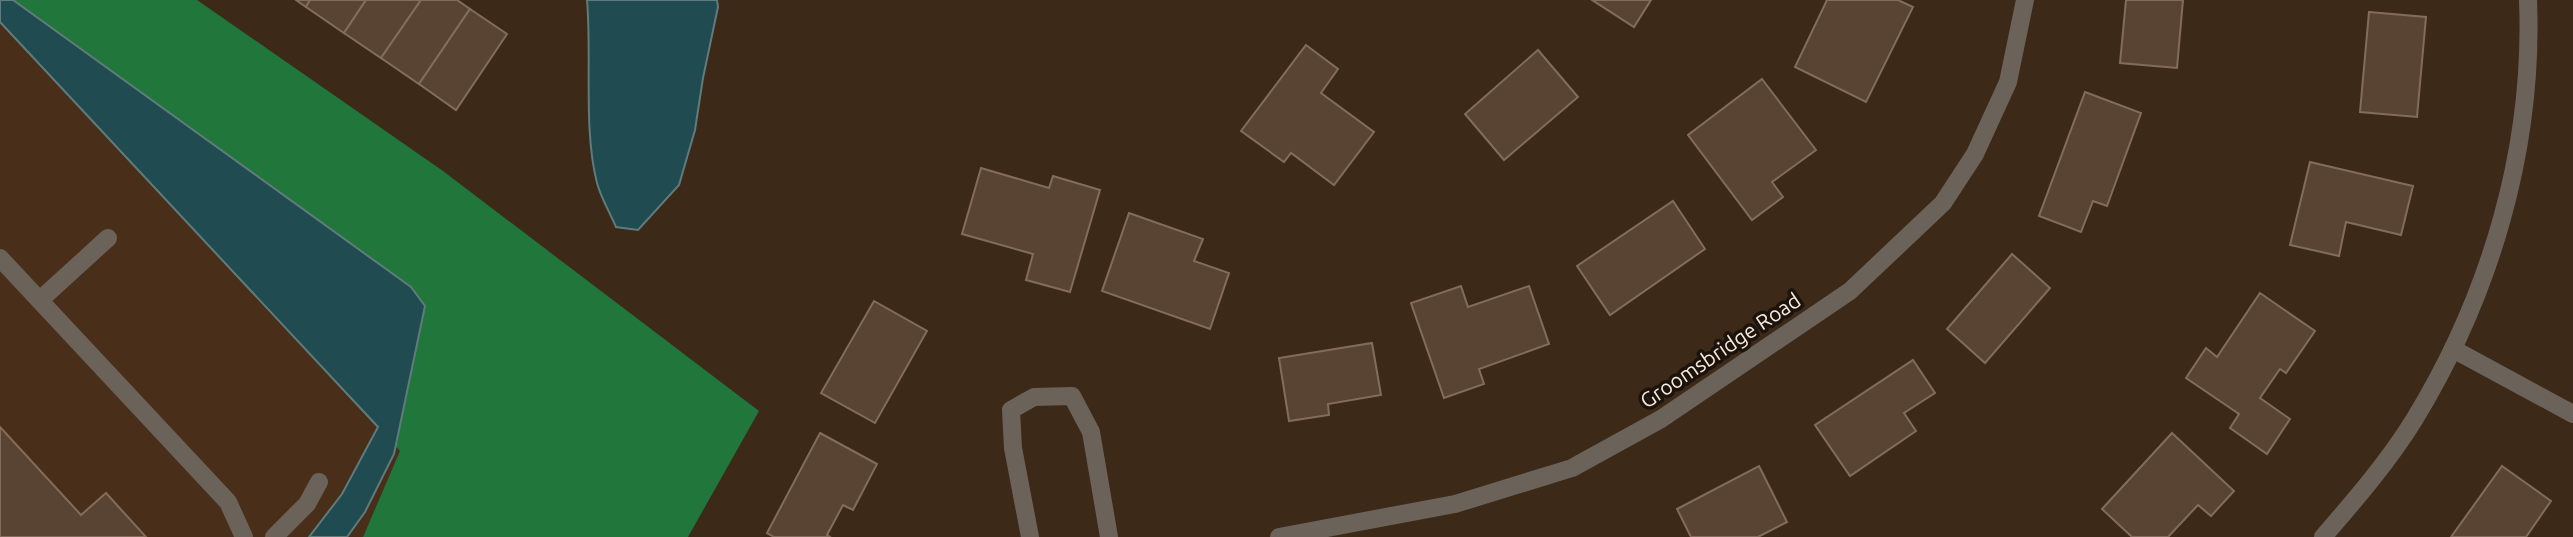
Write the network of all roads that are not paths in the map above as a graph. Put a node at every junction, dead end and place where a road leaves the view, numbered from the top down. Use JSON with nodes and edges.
{"nodes":[{"id":1,"x":2025,"y":0,"type":"edge"},
{"id":2,"x":2528,"y":0,"type":"edge"},
{"id":3,"x":108,"y":237,"type":"dead end"},
{"id":4,"x":0,"y":258,"type":"edge"},
{"id":5,"x":40,"y":300,"type":"junction"},
{"id":6,"x":2453,"y":349,"type":"junction"},
{"id":7,"x":2573,"y":414,"type":"edge"},
{"id":8,"x":319,"y":482,"type":"dead end"},
{"id":9,"x":244,"y":537,"type":"edge"},
{"id":10,"x":274,"y":537,"type":"edge"},
{"id":11,"x":1030,"y":537,"type":"edge"},
{"id":12,"x":1109,"y":537,"type":"edge"},
{"id":13,"x":1279,"y":537,"type":"edge"},
{"id":14,"x":2323,"y":537,"type":"edge"}],
"edges":[{"from":1,"to":13,"type":"street","name":"Groomsbridge Road"},
{"from":2,"to":6,"type":"street"},
{"from":3,"to":5,"type":"street"},
{"from":4,"to":5,"type":"street"},
{"from":5,"to":9,"type":"street"},
{"from":6,"to":7,"type":"street"},
{"from":6,"to":14,"type":"street"},
{"from":8,"to":10,"type":"street"},
{"from":11,"to":12,"type":"street"}]}
